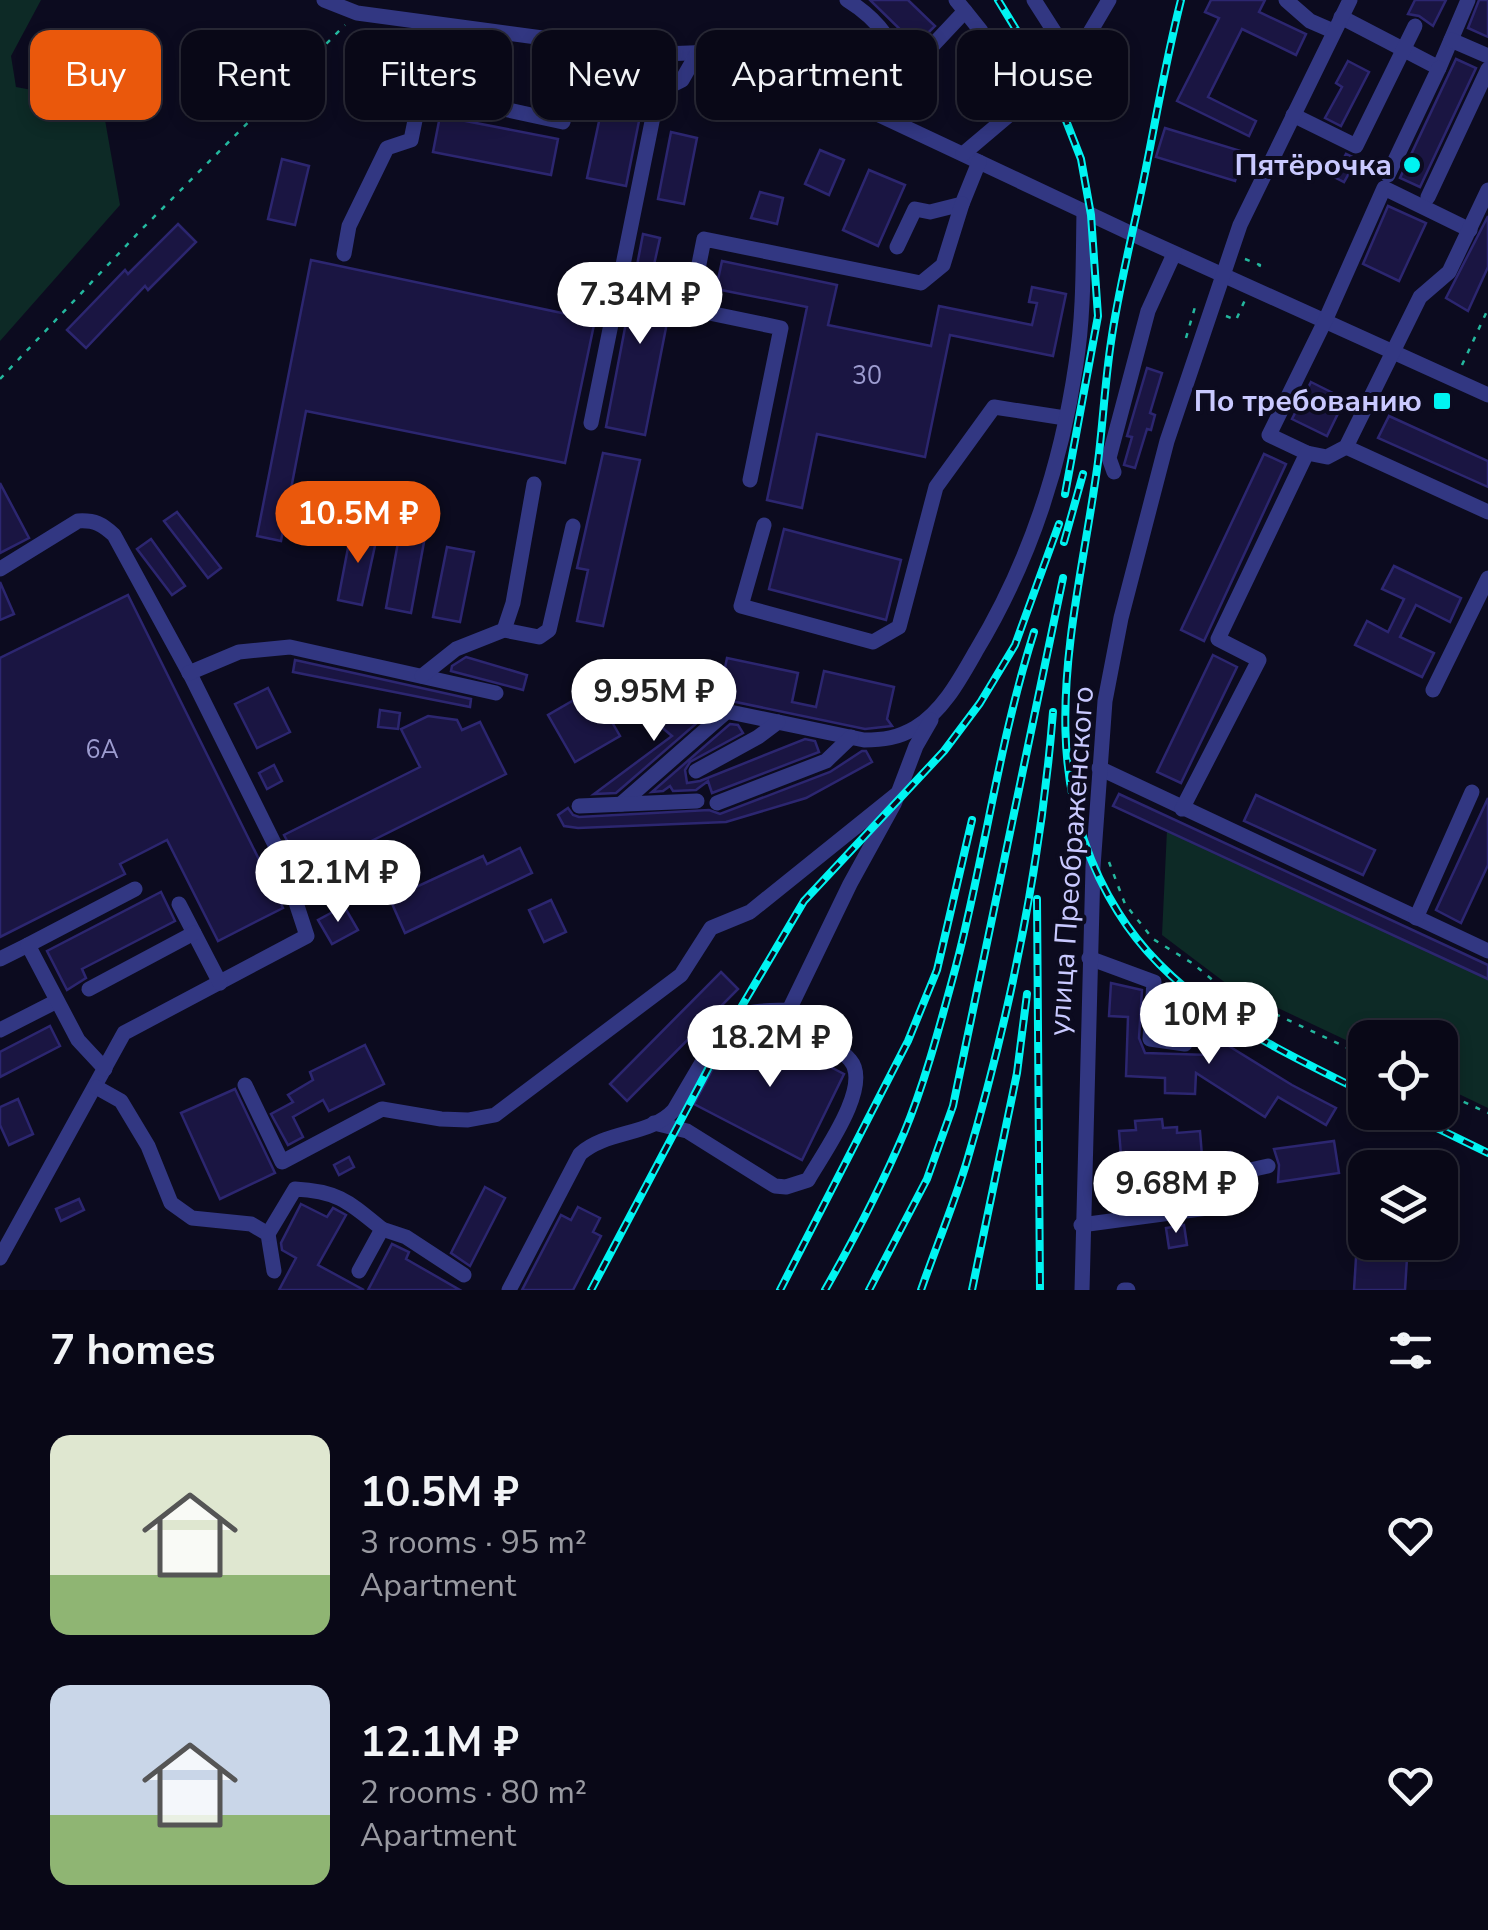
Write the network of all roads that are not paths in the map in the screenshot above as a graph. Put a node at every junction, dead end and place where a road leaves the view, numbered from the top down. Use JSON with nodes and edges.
{"nodes":[{"id":1,"x":324,"y":0,"type":"edge"},
{"id":2,"x":847,"y":0,"type":"edge"},
{"id":3,"x":1034,"y":0,"type":"edge"},
{"id":4,"x":1110,"y":0,"type":"edge"},
{"id":5,"x":1286,"y":0,"type":"edge"},
{"id":6,"x":1350,"y":0,"type":"edge"},
{"id":7,"x":1468,"y":0,"type":"edge"},
{"id":8,"x":960,"y":5,"type":"edge"},
{"id":9,"x":1337,"y":24,"type":"junction"},
{"id":10,"x":1415,"y":26,"type":"dead end"},
{"id":11,"x":882,"y":30,"type":"edge"},
{"id":12,"x":979,"y":30,"type":"edge"},
{"id":13,"x":1053,"y":30,"type":"edge"},
{"id":14,"x":1092,"y":30,"type":"edge"},
{"id":15,"x":937,"y":34,"type":"edge"},
{"id":16,"x":1451,"y":40,"type":"junction"},
{"id":17,"x":1404,"y":50,"type":"junction"},
{"id":18,"x":696,"y":52,"type":"edge"},
{"id":19,"x":696,"y":56,"type":"edge"},
{"id":20,"x":1488,"y":56,"type":"edge"},
{"id":21,"x":1439,"y":68,"type":"junction"},
{"id":22,"x":1488,"y":69,"type":"edge"},
{"id":23,"x":676,"y":83,"type":"edge"},
{"id":24,"x":532,"y":115,"type":"edge"},
{"id":25,"x":1292,"y":115,"type":"junction"},
{"id":26,"x":652,"y":120,"type":"edge"},
{"id":27,"x":890,"y":120,"type":"edge"},
{"id":28,"x":1003,"y":120,"type":"edge"},
{"id":29,"x":962,"y":154,"type":"junction"},
{"id":30,"x":979,"y":162,"type":"junction"},
{"id":31,"x":1388,"y":175,"type":"dead end"},
{"id":32,"x":1488,"y":190,"type":"edge"},
{"id":33,"x":1428,"y":197,"type":"dead end"},
{"id":34,"x":962,"y":204,"type":"junction"},
{"id":35,"x":1084,"y":212,"type":"junction"},
{"id":36,"x":1470,"y":230,"type":"junction"},
{"id":37,"x":897,"y":248,"type":"dead end"},
{"id":38,"x":344,"y":254,"type":"dead end"},
{"id":39,"x":1174,"y":254,"type":"junction"},
{"id":40,"x":1224,"y":276,"type":"junction"},
{"id":41,"x":1325,"y":321,"type":"junction"},
{"id":42,"x":1392,"y":352,"type":"junction"},
{"id":43,"x":1488,"y":395,"type":"edge"},
{"id":44,"x":1065,"y":418,"type":"junction"},
{"id":45,"x":591,"y":423,"type":"dead end"},
{"id":46,"x":1346,"y":447,"type":"junction"},
{"id":47,"x":1307,"y":454,"type":"junction"},
{"id":48,"x":1114,"y":472,"type":"dead end"},
{"id":49,"x":750,"y":480,"type":"dead end"},
{"id":50,"x":534,"y":484,"type":"dead end"},
{"id":51,"x":1488,"y":512,"type":"edge"},
{"id":52,"x":764,"y":525,"type":"dead end"},
{"id":53,"x":573,"y":526,"type":"dead end"},
{"id":54,"x":0,"y":570,"type":"edge"},
{"id":55,"x":1488,"y":578,"type":"edge"},
{"id":56,"x":504,"y":630,"type":"junction"},
{"id":57,"x":189,"y":673,"type":"junction"},
{"id":58,"x":422,"y":676,"type":"junction"},
{"id":59,"x":619,"y":688,"type":"dead end"},
{"id":60,"x":1432,"y":690,"type":"dead end"},
{"id":61,"x":496,"y":693,"type":"dead end"},
{"id":62,"x":726,"y":712,"type":"junction"},
{"id":63,"x":935,"y":712,"type":"junction"},
{"id":64,"x":778,"y":722,"type":"junction"},
{"id":65,"x":857,"y":738,"type":"junction"},
{"id":66,"x":1099,"y":768,"type":"junction"},
{"id":67,"x":696,"y":772,"type":"dead end"},
{"id":68,"x":1472,"y":792,"type":"dead end"},
{"id":69,"x":898,"y":793,"type":"junction"},
{"id":70,"x":697,"y":801,"type":"dead end"},
{"id":71,"x":717,"y":802,"type":"dead end"},
{"id":72,"x":621,"y":804,"type":"junction"},
{"id":73,"x":579,"y":806,"type":"dead end"},
{"id":74,"x":1182,"y":809,"type":"junction"},
{"id":75,"x":134,"y":889,"type":"dead end"},
{"id":76,"x":179,"y":904,"type":"dead end"},
{"id":77,"x":1416,"y":918,"type":"junction"},
{"id":78,"x":194,"y":933,"type":"junction"},
{"id":79,"x":28,"y":945,"type":"junction"},
{"id":80,"x":1488,"y":951,"type":"edge"},
{"id":81,"x":1089,"y":958,"type":"junction"},
{"id":82,"x":0,"y":959,"type":"edge"},
{"id":83,"x":220,"y":983,"type":"junction"},
{"id":84,"x":89,"y":989,"type":"dead end"},
{"id":85,"x":57,"y":1000,"type":"junction"},
{"id":86,"x":789,"y":1010,"type":"junction"},
{"id":87,"x":0,"y":1030,"type":"edge"},
{"id":88,"x":1185,"y":1044,"type":"dead end"},
{"id":89,"x":105,"y":1070,"type":"junction"},
{"id":90,"x":245,"y":1084,"type":"dead end"},
{"id":91,"x":96,"y":1087,"type":"junction"},
{"id":92,"x":654,"y":1124,"type":"junction"},
{"id":93,"x":1268,"y":1166,"type":"dead end"},
{"id":94,"x":1081,"y":1226,"type":"junction"},
{"id":95,"x":382,"y":1229,"type":"junction"},
{"id":96,"x":268,"y":1234,"type":"junction"},
{"id":97,"x":0,"y":1258,"type":"edge"},
{"id":98,"x":359,"y":1271,"type":"dead end"},
{"id":99,"x":274,"y":1272,"type":"dead end"},
{"id":100,"x":464,"y":1275,"type":"dead end"},
{"id":101,"x":509,"y":1290,"type":"edge"},
{"id":102,"x":1082,"y":1290,"type":"edge"}],
"edges":[{"from":1,"to":18,"type":"street"},
{"from":2,"to":11,"type":"street"},
{"from":3,"to":13,"type":"street"},
{"from":4,"to":14,"type":"street"},
{"from":5,"to":9,"type":"street"},
{"from":6,"to":9,"type":"street","name":"улица Преображенского"},
{"from":7,"to":16,"type":"street"},
{"from":8,"to":12,"type":"street"},
{"from":8,"to":15,"type":"street"},
{"from":9,"to":17,"type":"street"},
{"from":9,"to":25,"type":"street","name":"улица Преображенского"},
{"from":10,"to":17,"type":"street"},
{"from":16,"to":20,"type":"street"},
{"from":16,"to":21,"type":"street"},
{"from":17,"to":21,"type":"street"},
{"from":17,"to":25,"type":"street"},
{"from":19,"to":23,"type":"street"},
{"from":21,"to":31,"type":"street"},
{"from":22,"to":33,"type":"street"},
{"from":24,"to":38,"type":"street"},
{"from":25,"to":40,"type":"street","name":"улица Преображенского"},
{"from":26,"to":45,"type":"street"},
{"from":27,"to":29,"type":"street"},
{"from":28,"to":29,"type":"street"},
{"from":29,"to":30,"type":"street"},
{"from":30,"to":34,"type":"street"},
{"from":30,"to":35,"type":"street"},
{"from":32,"to":36,"type":"street"},
{"from":34,"to":37,"type":"street"},
{"from":34,"to":49,"type":"street"},
{"from":35,"to":39,"type":"street"},
{"from":35,"to":44,"type":"street"},
{"from":36,"to":41,"type":"street"},
{"from":36,"to":42,"type":"street"},
{"from":39,"to":40,"type":"street"},
{"from":39,"to":48,"type":"street"},
{"from":40,"to":41,"type":"street"},
{"from":40,"to":66,"type":"street","name":"улица Преображенского"},
{"from":41,"to":42,"type":"street"},
{"from":41,"to":47,"type":"street"},
{"from":42,"to":43,"type":"street"},
{"from":42,"to":46,"type":"street"},
{"from":44,"to":52,"type":"street"},
{"from":44,"to":63,"type":"street"},
{"from":46,"to":47,"type":"street"},
{"from":46,"to":51,"type":"street"},
{"from":47,"to":74,"type":"street"},
{"from":50,"to":56,"type":"street"},
{"from":53,"to":56,"type":"street"},
{"from":54,"to":57,"type":"street"},
{"from":55,"to":60,"type":"street"},
{"from":56,"to":58,"type":"street"},
{"from":57,"to":58,"type":"street"},
{"from":57,"to":83,"type":"street"},
{"from":58,"to":61,"type":"street"},
{"from":59,"to":62,"type":"street"},
{"from":62,"to":64,"type":"street"},
{"from":62,"to":72,"type":"street"},
{"from":63,"to":65,"type":"street"},
{"from":63,"to":69,"type":"street"},
{"from":64,"to":65,"type":"street"},
{"from":64,"to":67,"type":"street"},
{"from":65,"to":71,"type":"street"},
{"from":66,"to":74,"type":"street"},
{"from":66,"to":81,"type":"street","name":"улица Преображенского"},
{"from":68,"to":77,"type":"street"},
{"from":69,"to":86,"type":"street"},
{"from":69,"to":90,"type":"street"},
{"from":70,"to":72,"type":"street"},
{"from":72,"to":73,"type":"street"},
{"from":74,"to":77,"type":"street"},
{"from":75,"to":79,"type":"street"},
{"from":76,"to":78,"type":"street"},
{"from":77,"to":80,"type":"street"},
{"from":78,"to":83,"type":"street"},
{"from":78,"to":84,"type":"street"},
{"from":79,"to":82,"type":"street"},
{"from":79,"to":85,"type":"street"},
{"from":81,"to":88,"type":"street"},
{"from":81,"to":94,"type":"street","name":"улица Преображенского"},
{"from":83,"to":89,"type":"street"},
{"from":85,"to":87,"type":"street"},
{"from":85,"to":89,"type":"street"},
{"from":86,"to":92,"type":"street"},
{"from":86,"to":92,"type":"street"},
{"from":89,"to":91,"type":"street"},
{"from":91,"to":96,"type":"street"},
{"from":91,"to":97,"type":"street"},
{"from":92,"to":101,"type":"street"},
{"from":93,"to":94,"type":"street"},
{"from":94,"to":102,"type":"street","name":"улица Преображенского"},
{"from":95,"to":96,"type":"street"},
{"from":95,"to":98,"type":"street"},
{"from":95,"to":100,"type":"street"},
{"from":96,"to":99,"type":"street"}]}
